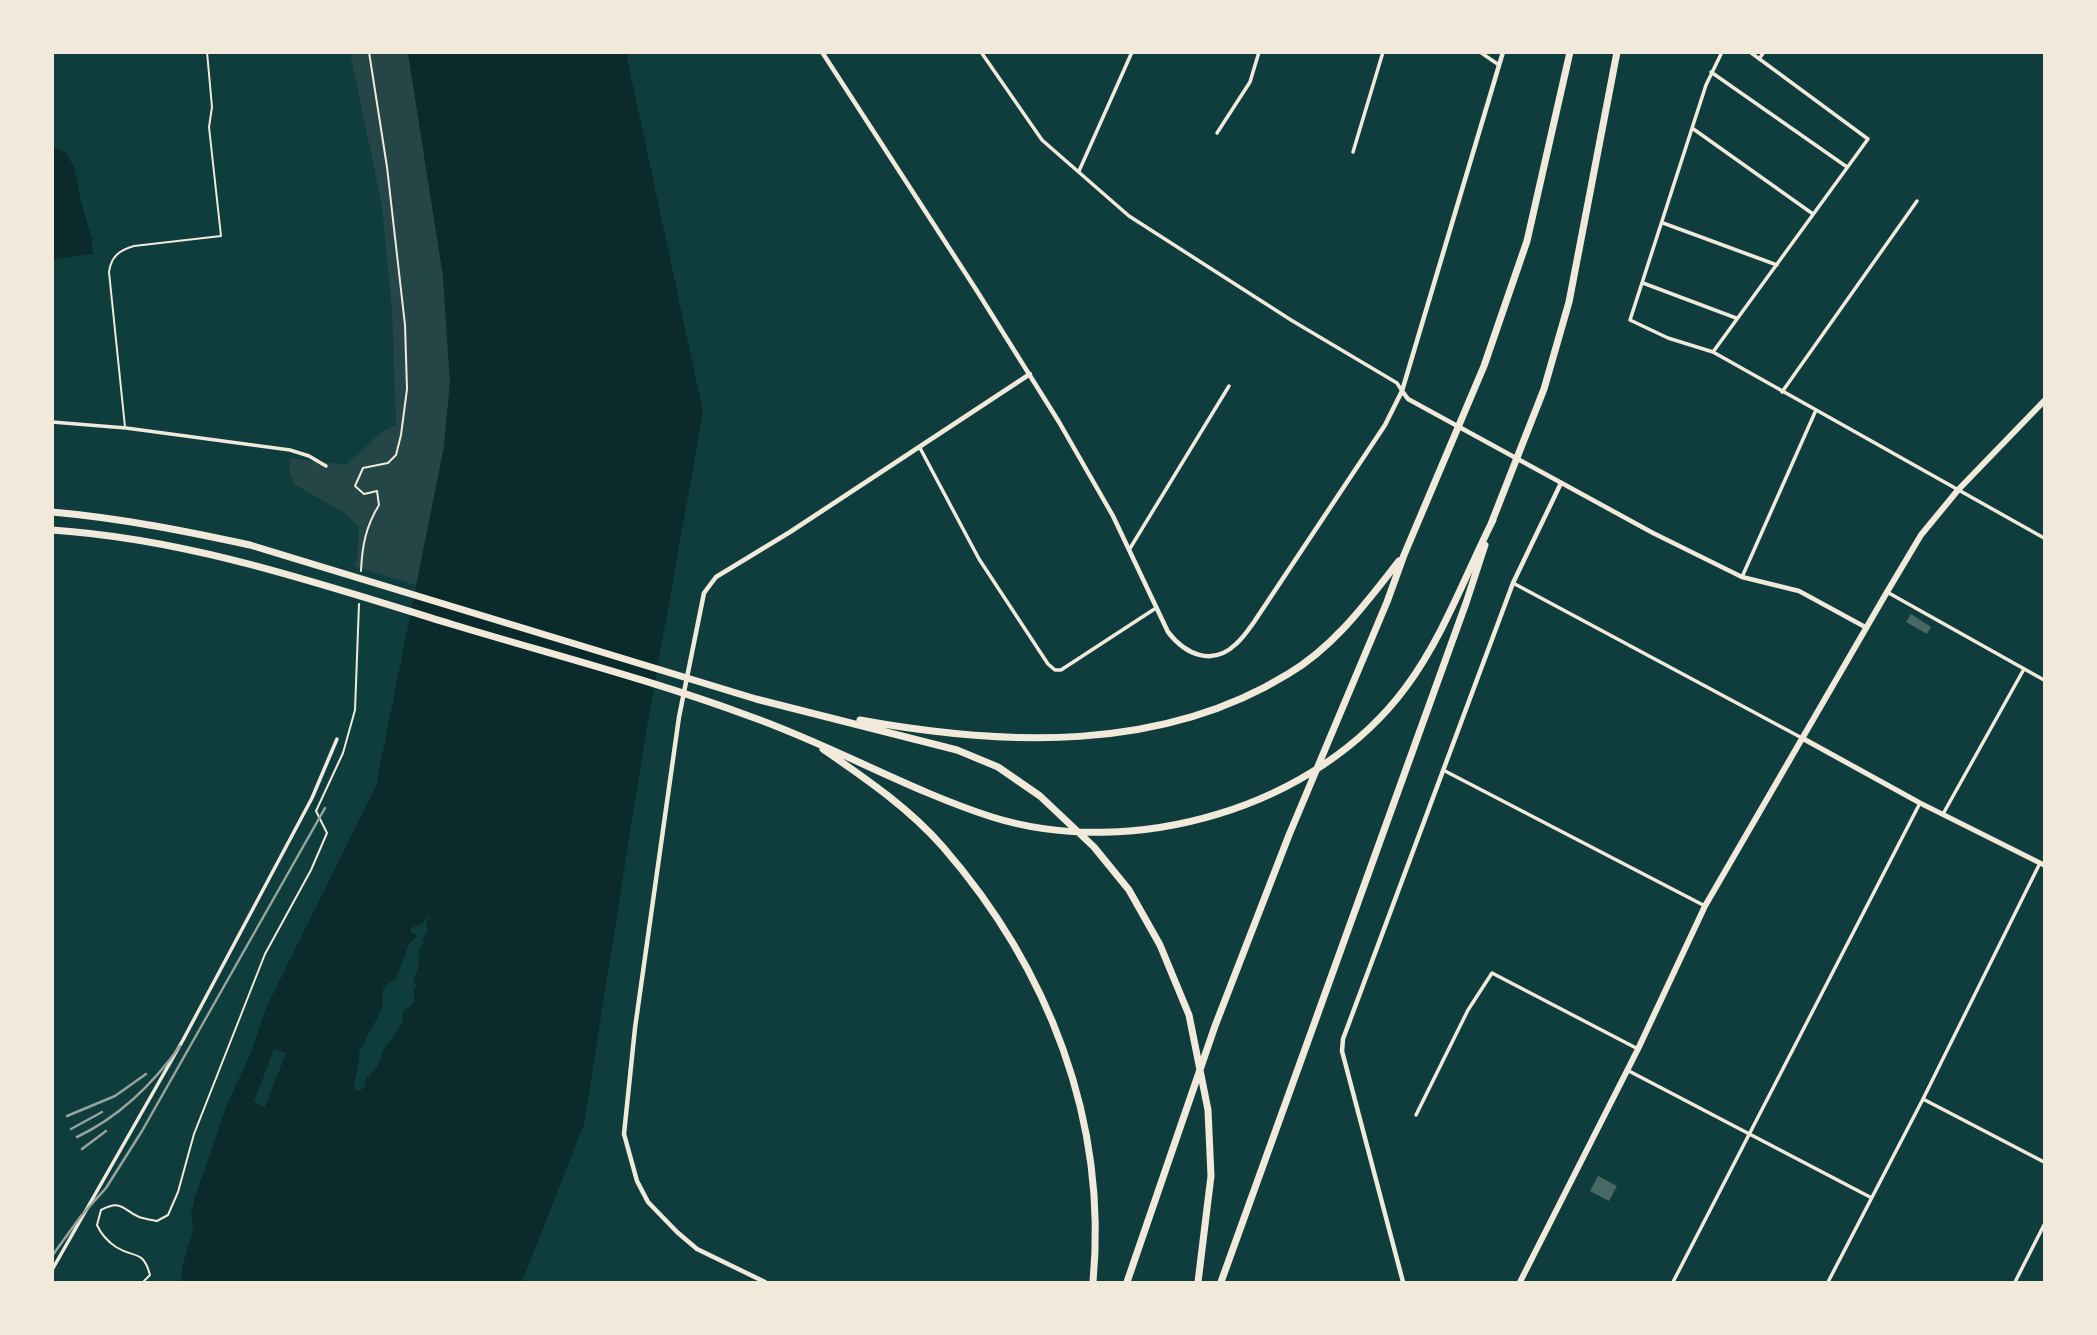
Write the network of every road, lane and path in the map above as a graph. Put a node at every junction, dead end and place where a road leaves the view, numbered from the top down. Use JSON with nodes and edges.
{"nodes":[{"id":1,"x":207,"y":52,"type":"edge"},
{"id":2,"x":369,"y":52,"type":"edge"},
{"id":3,"x":822,"y":52,"type":"edge"},
{"id":4,"x":981,"y":52,"type":"edge"},
{"id":5,"x":1132,"y":52,"type":"edge"},
{"id":6,"x":1259,"y":52,"type":"edge"},
{"id":7,"x":1383,"y":52,"type":"edge"},
{"id":8,"x":1480,"y":52,"type":"edge"},
{"id":9,"x":1503,"y":52,"type":"edge"},
{"id":10,"x":1570,"y":52,"type":"edge"},
{"id":11,"x":1617,"y":52,"type":"edge"},
{"id":12,"x":1722,"y":52,"type":"edge"},
{"id":13,"x":1750,"y":52,"type":"edge"},
{"id":14,"x":1764,"y":52,"type":"edge"},
{"id":15,"x":1759,"y":59,"type":"junction"},
{"id":16,"x":1499,"y":65,"type":"junction"},
{"id":17,"x":1712,"y":72,"type":"junction"},
{"id":18,"x":1692,"y":128,"type":"junction"},
{"id":19,"x":1217,"y":133,"type":"dead end"},
{"id":20,"x":1353,"y":152,"type":"dead end"},
{"id":21,"x":1847,"y":167,"type":"junction"},
{"id":22,"x":1079,"y":171,"type":"junction"},
{"id":23,"x":1917,"y":201,"type":"dead end"},
{"id":24,"x":1813,"y":214,"type":"junction"},
{"id":25,"x":1663,"y":223,"type":"junction"},
{"id":26,"x":1777,"y":265,"type":"junction"},
{"id":27,"x":1643,"y":283,"type":"junction"},
{"id":28,"x":1737,"y":318,"type":"junction"},
{"id":29,"x":1713,"y":352,"type":"junction"},
{"id":30,"x":1030,"y":374,"type":"junction"},
{"id":31,"x":1229,"y":386,"type":"dead end"},
{"id":32,"x":1402,"y":391,"type":"junction"},
{"id":33,"x":1782,"y":392,"type":"junction"},
{"id":34,"x":2044,"y":403,"type":"edge"},
{"id":35,"x":1816,"y":410,"type":"junction"},
{"id":36,"x":52,"y":422,"type":"edge"},
{"id":37,"x":125,"y":429,"type":"junction"},
{"id":38,"x":920,"y":448,"type":"junction"},
{"id":39,"x":326,"y":466,"type":"dead end"},
{"id":40,"x":1561,"y":483,"type":"junction"},
{"id":41,"x":1958,"y":490,"type":"junction"},
{"id":42,"x":52,"y":512,"type":"edge"},
{"id":43,"x":1493,"y":520,"type":"junction"},
{"id":44,"x":52,"y":530,"type":"edge"},
{"id":45,"x":2045,"y":538,"type":"edge"},
{"id":46,"x":1129,"y":550,"type":"junction"},
{"id":47,"x":1404,"y":555,"type":"junction"},
{"id":48,"x":1742,"y":577,"type":"junction"},
{"id":49,"x":361,"y":579,"type":"dead end"},
{"id":50,"x":1513,"y":583,"type":"junction"},
{"id":51,"x":1887,"y":592,"type":"junction"},
{"id":52,"x":360,"y":593,"type":"dead end"},
{"id":53,"x":1156,"y":608,"type":"junction"},
{"id":54,"x":1867,"y":628,"type":"junction"},
{"id":55,"x":2024,"y":669,"type":"junction"},
{"id":56,"x":2045,"y":680,"type":"edge"},
{"id":57,"x":798,"y":709,"type":"junction"},
{"id":58,"x":805,"y":737,"type":"junction"},
{"id":59,"x":1802,"y":738,"type":"junction"},
{"id":60,"x":337,"y":739,"type":"dead end"},
{"id":61,"x":1445,"y":771,"type":"junction"},
{"id":62,"x":1920,"y":803,"type":"junction"},
{"id":63,"x":1943,"y":814,"type":"junction"},
{"id":64,"x":2043,"y":864,"type":"edge"},
{"id":65,"x":1705,"y":906,"type":"junction"},
{"id":66,"x":1638,"y":1049,"type":"junction"},
{"id":67,"x":1627,"y":1070,"type":"junction"},
{"id":68,"x":1923,"y":1099,"type":"junction"},
{"id":69,"x":1416,"y":1115,"type":"dead end"},
{"id":70,"x":1749,"y":1133,"type":"junction"},
{"id":71,"x":2045,"y":1162,"type":"edge"},
{"id":72,"x":1871,"y":1198,"type":"junction"},
{"id":73,"x":2045,"y":1224,"type":"edge"},
{"id":74,"x":52,"y":1270,"type":"edge"},
{"id":75,"x":1521,"y":1282,"type":"edge"},
{"id":76,"x":144,"y":1283,"type":"edge"},
{"id":77,"x":765,"y":1283,"type":"edge"},
{"id":78,"x":1093,"y":1283,"type":"edge"},
{"id":79,"x":1127,"y":1283,"type":"edge"},
{"id":80,"x":1198,"y":1283,"type":"edge"},
{"id":81,"x":1221,"y":1283,"type":"edge"},
{"id":82,"x":1403,"y":1283,"type":"edge"},
{"id":83,"x":1673,"y":1283,"type":"edge"},
{"id":84,"x":1828,"y":1283,"type":"edge"},
{"id":85,"x":2015,"y":1283,"type":"edge"}],
"edges":[{"from":1,"to":37,"type":"lane"},
{"from":2,"to":49,"type":"path"},
{"from":3,"to":30,"type":"street"},
{"from":4,"to":22,"type":"street"},
{"from":5,"to":22,"type":"street"},
{"from":6,"to":19,"type":"street"},
{"from":7,"to":20,"type":"street"},
{"from":8,"to":16,"type":"street"},
{"from":9,"to":16,"type":"street"},
{"from":10,"to":47,"type":"highway"},
{"from":11,"to":43,"type":"highway"},
{"from":12,"to":17,"type":"street"},
{"from":13,"to":15,"type":"street"},
{"from":14,"to":15,"type":"street"},
{"from":15,"to":21,"type":"street"},
{"from":16,"to":32,"type":"street"},
{"from":17,"to":18,"type":"street"},
{"from":17,"to":21,"type":"street"},
{"from":18,"to":24,"type":"street"},
{"from":18,"to":25,"type":"street"},
{"from":21,"to":24,"type":"street"},
{"from":22,"to":32,"type":"street"},
{"from":23,"to":33,"type":"street"},
{"from":24,"to":26,"type":"street"},
{"from":25,"to":26,"type":"street"},
{"from":25,"to":27,"type":"street"},
{"from":26,"to":28,"type":"street"},
{"from":27,"to":28,"type":"street"},
{"from":27,"to":29,"type":"street"},
{"from":28,"to":29,"type":"street"},
{"from":29,"to":33,"type":"street"},
{"from":30,"to":38,"type":"street"},
{"from":30,"to":46,"type":"street"},
{"from":31,"to":46,"type":"street"},
{"from":32,"to":40,"type":"street"},
{"from":32,"to":53,"type":"street"},
{"from":33,"to":35,"type":"street"},
{"from":34,"to":41,"type":"main road"},
{"from":35,"to":41,"type":"street"},
{"from":35,"to":48,"type":"street"},
{"from":36,"to":37,"type":"street"},
{"from":37,"to":39,"type":"street"},
{"from":38,"to":53,"type":"street"},
{"from":38,"to":77,"type":"street"},
{"from":40,"to":48,"type":"street"},
{"from":40,"to":50,"type":"street"},
{"from":41,"to":45,"type":"street"},
{"from":41,"to":51,"type":"main road"},
{"from":42,"to":57,"type":"highway"},
{"from":43,"to":58,"type":"highway"},
{"from":43,"to":81,"type":"highway"},
{"from":44,"to":58,"type":"highway"},
{"from":46,"to":53,"type":"street"},
{"from":47,"to":57,"type":"highway"},
{"from":47,"to":79,"type":"highway"},
{"from":48,"to":54,"type":"street"},
{"from":50,"to":59,"type":"street"},
{"from":50,"to":61,"type":"street"},
{"from":51,"to":54,"type":"main road"},
{"from":51,"to":55,"type":"street"},
{"from":52,"to":76,"type":"path"},
{"from":54,"to":59,"type":"main road"},
{"from":55,"to":56,"type":"street"},
{"from":55,"to":63,"type":"street"},
{"from":57,"to":80,"type":"highway"},
{"from":58,"to":78,"type":"highway"},
{"from":59,"to":62,"type":"main road"},
{"from":59,"to":65,"type":"main road"},
{"from":60,"to":74,"type":"street"},
{"from":61,"to":65,"type":"street"},
{"from":61,"to":82,"type":"street"},
{"from":62,"to":63,"type":"main road"},
{"from":62,"to":70,"type":"street"},
{"from":63,"to":64,"type":"main road"},
{"from":64,"to":68,"type":"street"},
{"from":65,"to":66,"type":"main road"},
{"from":66,"to":67,"type":"main road"},
{"from":66,"to":69,"type":"street"},
{"from":67,"to":70,"type":"street"},
{"from":67,"to":75,"type":"main road"},
{"from":68,"to":71,"type":"street"},
{"from":68,"to":72,"type":"street"},
{"from":70,"to":72,"type":"street"},
{"from":70,"to":83,"type":"street"},
{"from":72,"to":84,"type":"street"},
{"from":73,"to":85,"type":"street"}]}
